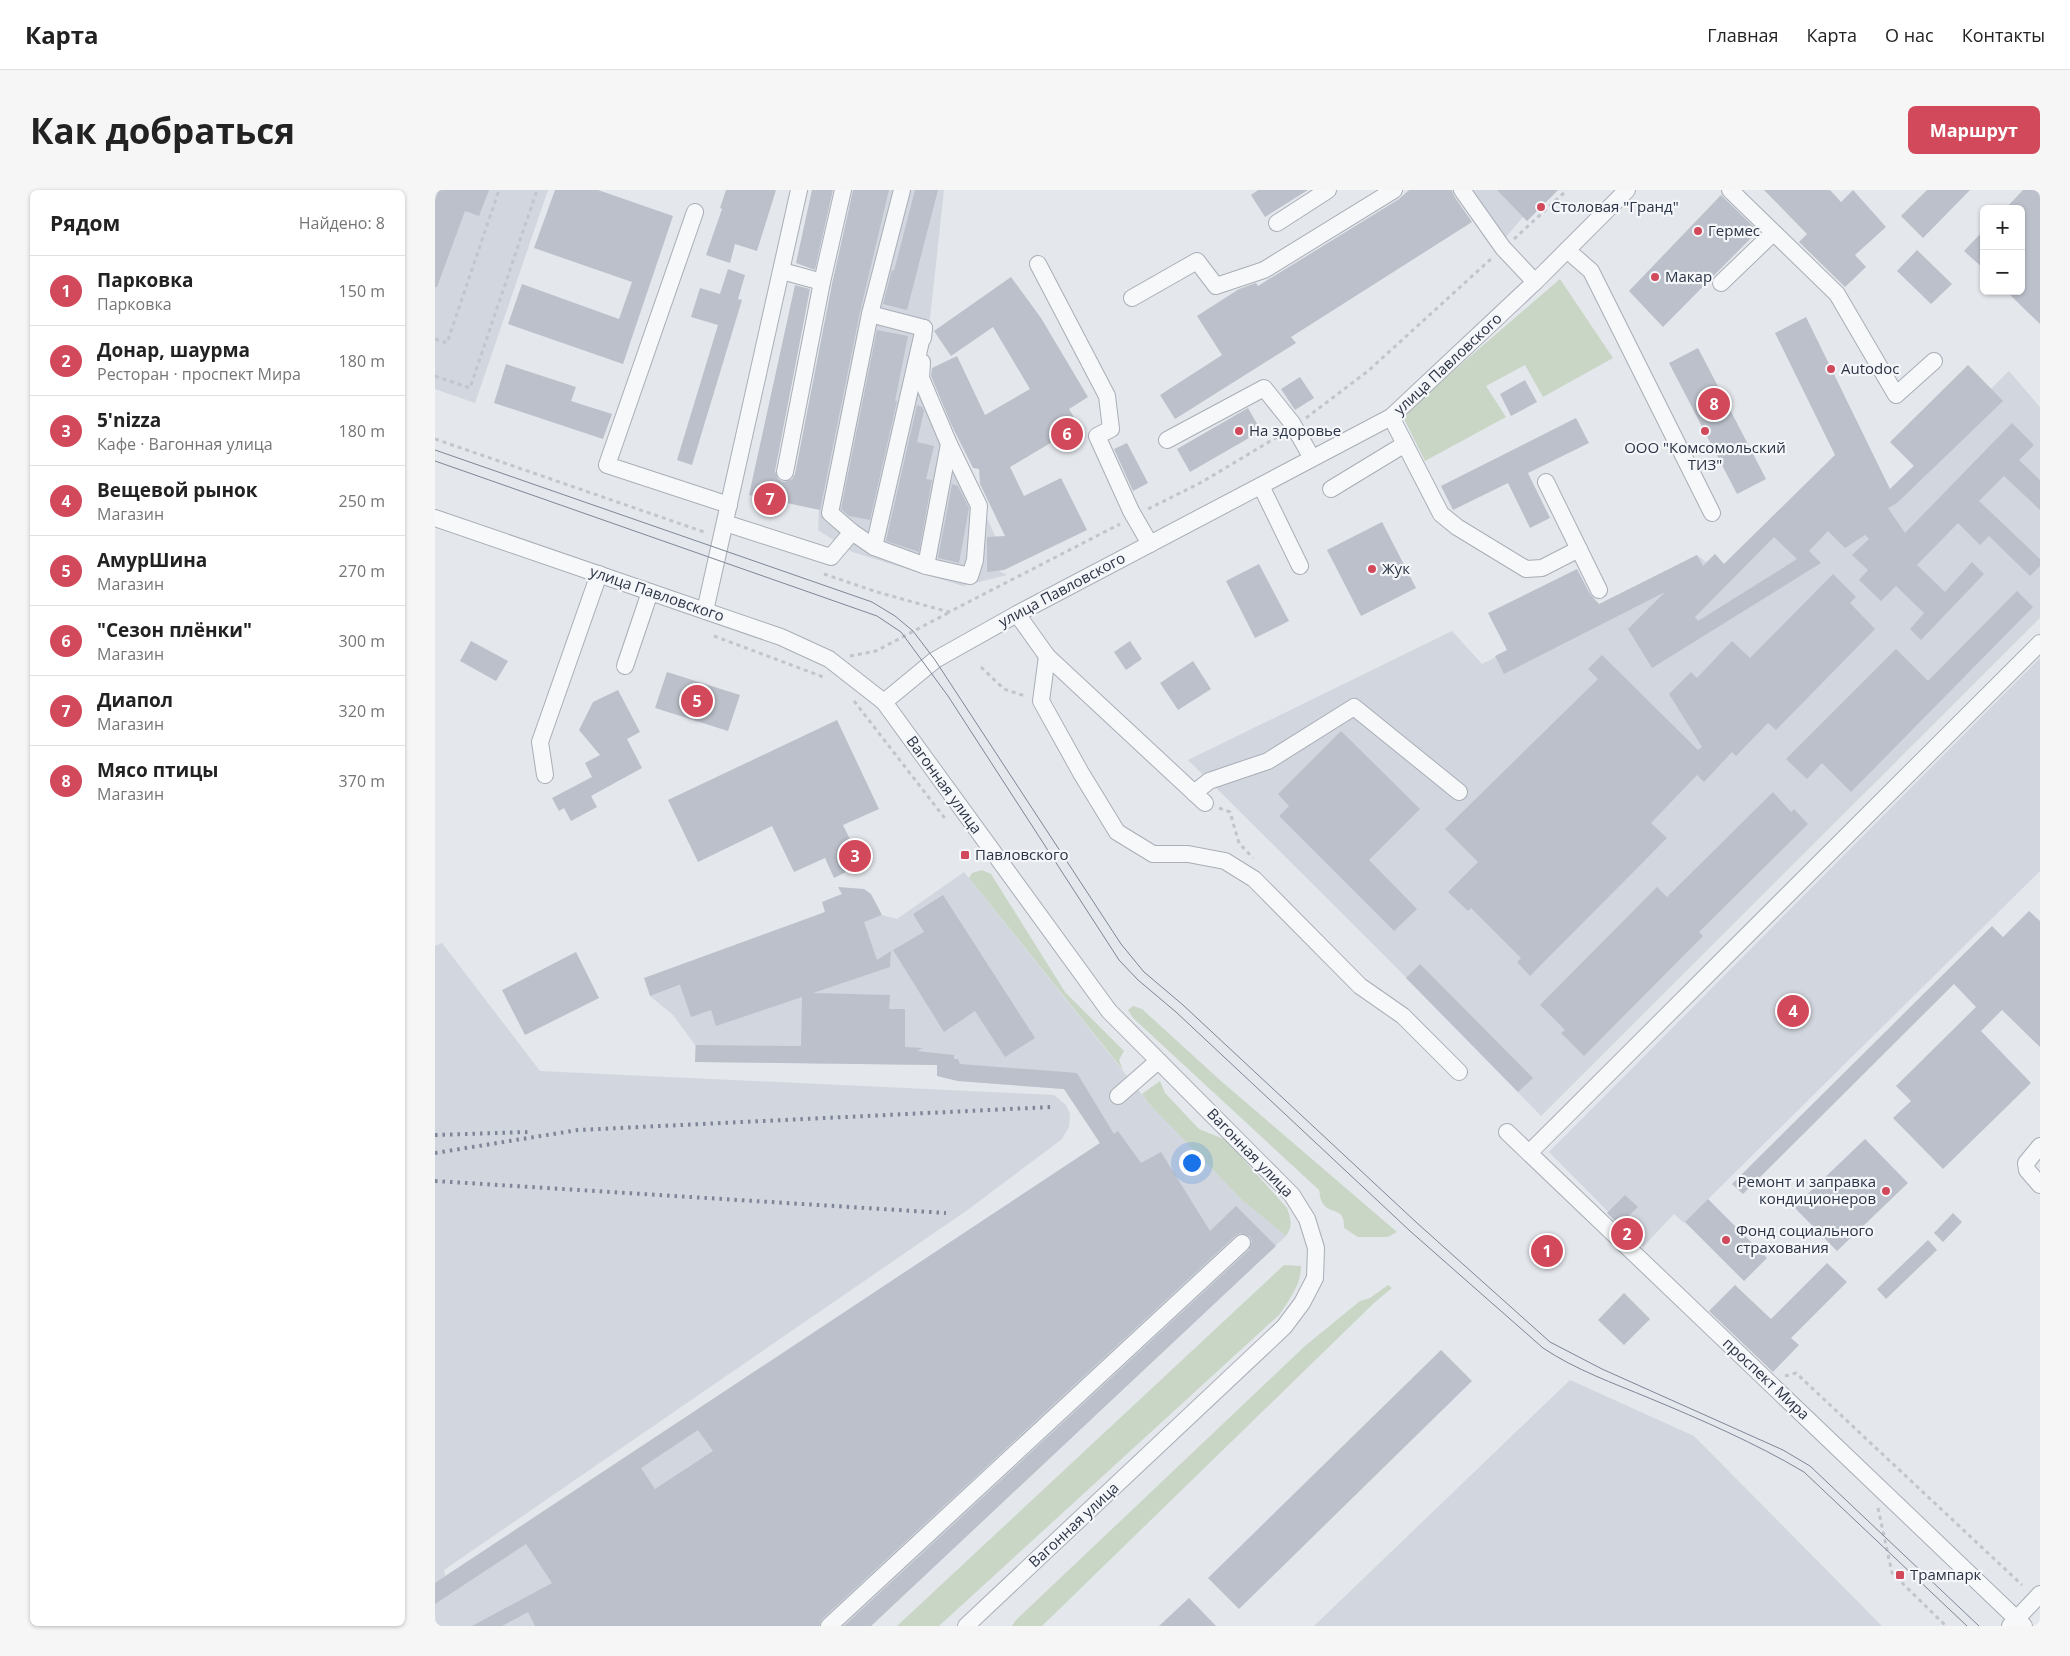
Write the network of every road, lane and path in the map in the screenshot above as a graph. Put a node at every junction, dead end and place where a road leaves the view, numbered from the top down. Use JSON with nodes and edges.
{"nodes":[{"id":1,"x":499,"y":190,"type":"edge"},
{"id":2,"x":537,"y":190,"type":"edge"},
{"id":3,"x":799,"y":190,"type":"edge"},
{"id":4,"x":843,"y":190,"type":"edge"},
{"id":5,"x":902,"y":190,"type":"edge"},
{"id":6,"x":1328,"y":190,"type":"edge"},
{"id":7,"x":1394,"y":190,"type":"edge"},
{"id":8,"x":1462,"y":190,"type":"edge"},
{"id":9,"x":1567,"y":190,"type":"edge"},
{"id":10,"x":1627,"y":190,"type":"edge"},
{"id":11,"x":1730,"y":190,"type":"edge"},
{"id":12,"x":695,"y":212,"type":"dead end"},
{"id":13,"x":1277,"y":223,"type":"dead end"},
{"id":14,"x":1773,"y":233,"type":"junction"},
{"id":15,"x":1503,"y":248,"type":"junction"},
{"id":16,"x":1567,"y":250,"type":"junction"},
{"id":17,"x":1038,"y":264,"type":"dead end"},
{"id":18,"x":782,"y":271,"type":"junction"},
{"id":19,"x":822,"y":282,"type":"junction"},
{"id":20,"x":1535,"y":282,"type":"junction"},
{"id":21,"x":1721,"y":283,"type":"dead end"},
{"id":22,"x":1133,"y":298,"type":"dead end"},
{"id":23,"x":870,"y":314,"type":"junction"},
{"id":24,"x":924,"y":328,"type":"junction"},
{"id":25,"x":435,"y":339,"type":"edge"},
{"id":26,"x":1934,"y":361,"type":"dead end"},
{"id":27,"x":435,"y":376,"type":"edge"},
{"id":28,"x":1391,"y":417,"type":"junction"},
{"id":29,"x":1294,"y":427,"type":"junction"},
{"id":30,"x":435,"y":439,"type":"edge"},
{"id":31,"x":1167,"y":440,"type":"dead end"},
{"id":32,"x":949,"y":444,"type":"junction"},
{"id":33,"x":1405,"y":444,"type":"junction"},
{"id":34,"x":1312,"y":458,"type":"junction"},
{"id":35,"x":785,"y":472,"type":"dead end"},
{"id":36,"x":1546,"y":482,"type":"dead end"},
{"id":37,"x":1261,"y":486,"type":"junction"},
{"id":38,"x":1331,"y":489,"type":"dead end"},
{"id":39,"x":729,"y":505,"type":"junction"},
{"id":40,"x":1712,"y":513,"type":"dead end"},
{"id":41,"x":1134,"y":516,"type":"junction"},
{"id":42,"x":435,"y":518,"type":"edge"},
{"id":43,"x":723,"y":530,"type":"junction"},
{"id":44,"x":852,"y":532,"type":"junction"},
{"id":45,"x":1150,"y":544,"type":"junction"},
{"id":46,"x":875,"y":547,"type":"junction"},
{"id":47,"x":1579,"y":548,"type":"junction"},
{"id":48,"x":926,"y":566,"type":"junction"},
{"id":49,"x":1300,"y":566,"type":"dead end"},
{"id":50,"x":822,"y":573,"type":"dead end"},
{"id":51,"x":599,"y":574,"type":"junction"},
{"id":52,"x":1599,"y":590,"type":"dead end"},
{"id":53,"x":650,"y":592,"type":"junction"},
{"id":54,"x":705,"y":611,"type":"junction"},
{"id":55,"x":949,"y":612,"type":"junction"},
{"id":56,"x":1017,"y":614,"type":"junction"},
{"id":57,"x":714,"y":636,"type":"dead end"},
{"id":58,"x":2040,"y":643,"type":"edge"},
{"id":59,"x":849,"y":656,"type":"dead end"},
{"id":60,"x":1047,"y":656,"type":"junction"},
{"id":61,"x":625,"y":666,"type":"dead end"},
{"id":62,"x":981,"y":667,"type":"dead end"},
{"id":63,"x":831,"y":680,"type":"dead end"},
{"id":64,"x":848,"y":695,"type":"dead end"},
{"id":65,"x":1041,"y":701,"type":"junction"},
{"id":66,"x":884,"y":702,"type":"junction"},
{"id":67,"x":545,"y":775,"type":"dead end"},
{"id":68,"x":1459,"y":792,"type":"dead end"},
{"id":69,"x":947,"y":821,"type":"dead end"},
{"id":70,"x":1159,"y":1061,"type":"junction"},
{"id":71,"x":1459,"y":1072,"type":"dead end"},
{"id":72,"x":1118,"y":1096,"type":"dead end"},
{"id":73,"x":1507,"y":1132,"type":"dead end"},
{"id":74,"x":2040,"y":1146,"type":"edge"},
{"id":75,"x":1529,"y":1153,"type":"junction"},
{"id":76,"x":2040,"y":1185,"type":"edge"},
{"id":77,"x":1242,"y":1243,"type":"dead end"},
{"id":78,"x":1769,"y":1382,"type":"junction"},
{"id":79,"x":1877,"y":1507,"type":"dead end"},
{"id":80,"x":2023,"y":1585,"type":"dead end"},
{"id":81,"x":2040,"y":1594,"type":"edge"},
{"id":82,"x":2015,"y":1624,"type":"edge"},
{"id":83,"x":829,"y":1626,"type":"edge"},
{"id":84,"x":966,"y":1626,"type":"edge"},
{"id":85,"x":1946,"y":1626,"type":"edge"}],
"edges":[{"from":1,"to":25,"type":"path"},
{"from":2,"to":27,"type":"path"},
{"from":3,"to":18,"type":"street"},
{"from":4,"to":19,"type":"street"},
{"from":5,"to":23,"type":"street"},
{"from":6,"to":13,"type":"street"},
{"from":7,"to":22,"type":"street"},
{"from":8,"to":15,"type":"street"},
{"from":9,"to":15,"type":"path"},
{"from":10,"to":16,"type":"street","name":"улица Павловского"},
{"from":11,"to":14,"type":"street"},
{"from":12,"to":39,"type":"street"},
{"from":14,"to":21,"type":"street"},
{"from":14,"to":26,"type":"street"},
{"from":15,"to":20,"type":"street"},
{"from":15,"to":29,"type":"path"},
{"from":16,"to":20,"type":"street","name":"улица Павловского"},
{"from":16,"to":40,"type":"street"},
{"from":17,"to":41,"type":"street"},
{"from":18,"to":19,"type":"street"},
{"from":18,"to":39,"type":"street"},
{"from":19,"to":35,"type":"street"},
{"from":20,"to":28,"type":"street","name":"улица Павловского"},
{"from":23,"to":24,"type":"street"},
{"from":23,"to":44,"type":"street"},
{"from":24,"to":32,"type":"street"},
{"from":24,"to":46,"type":"street"},
{"from":28,"to":33,"type":"street"},
{"from":28,"to":34,"type":"street","name":"улица Павловского"},
{"from":29,"to":31,"type":"street"},
{"from":29,"to":34,"type":"street"},
{"from":29,"to":41,"type":"path"},
{"from":30,"to":43,"type":"path"},
{"from":32,"to":48,"type":"street"},
{"from":32,"to":48,"type":"street"},
{"from":33,"to":38,"type":"street"},
{"from":33,"to":47,"type":"street"},
{"from":34,"to":37,"type":"street","name":"улица Павловского"},
{"from":36,"to":47,"type":"street"},
{"from":37,"to":45,"type":"street","name":"улица Павловского"},
{"from":37,"to":49,"type":"street"},
{"from":39,"to":43,"type":"street"},
{"from":41,"to":45,"type":"street"},
{"from":41,"to":55,"type":"path"},
{"from":42,"to":51,"type":"street","name":"улица Павловского"},
{"from":43,"to":44,"type":"street"},
{"from":43,"to":54,"type":"street"},
{"from":44,"to":46,"type":"street"},
{"from":45,"to":56,"type":"street","name":"улица Павловского"},
{"from":46,"to":48,"type":"street"},
{"from":47,"to":52,"type":"street"},
{"from":50,"to":55,"type":"path"},
{"from":51,"to":53,"type":"street","name":"улица Павловского"},
{"from":51,"to":67,"type":"street"},
{"from":53,"to":54,"type":"street","name":"улица Павловского"},
{"from":53,"to":61,"type":"street"},
{"from":54,"to":66,"type":"street","name":"улица Павловского"},
{"from":55,"to":59,"type":"path"},
{"from":56,"to":60,"type":"street"},
{"from":56,"to":66,"type":"street","name":"улица Павловского"},
{"from":57,"to":63,"type":"path"},
{"from":58,"to":75,"type":"street"},
{"from":60,"to":65,"type":"street"},
{"from":60,"to":68,"type":"street"},
{"from":62,"to":65,"type":"path"},
{"from":64,"to":69,"type":"path"},
{"from":65,"to":71,"type":"street"},
{"from":66,"to":70,"type":"street","name":"Вагонная улица"},
{"from":70,"to":72,"type":"street"},
{"from":70,"to":84,"type":"street","name":"Вагонная улица"},
{"from":73,"to":75,"type":"street","name":"проспект Мира"},
{"from":74,"to":76,"type":"street"},
{"from":75,"to":78,"type":"street","name":"проспект Мира"},
{"from":77,"to":83,"type":"street"},
{"from":78,"to":80,"type":"path"},
{"from":78,"to":82,"type":"street","name":"проспект Мира"},
{"from":79,"to":85,"type":"path"},
{"from":81,"to":82,"type":"street"}]}
